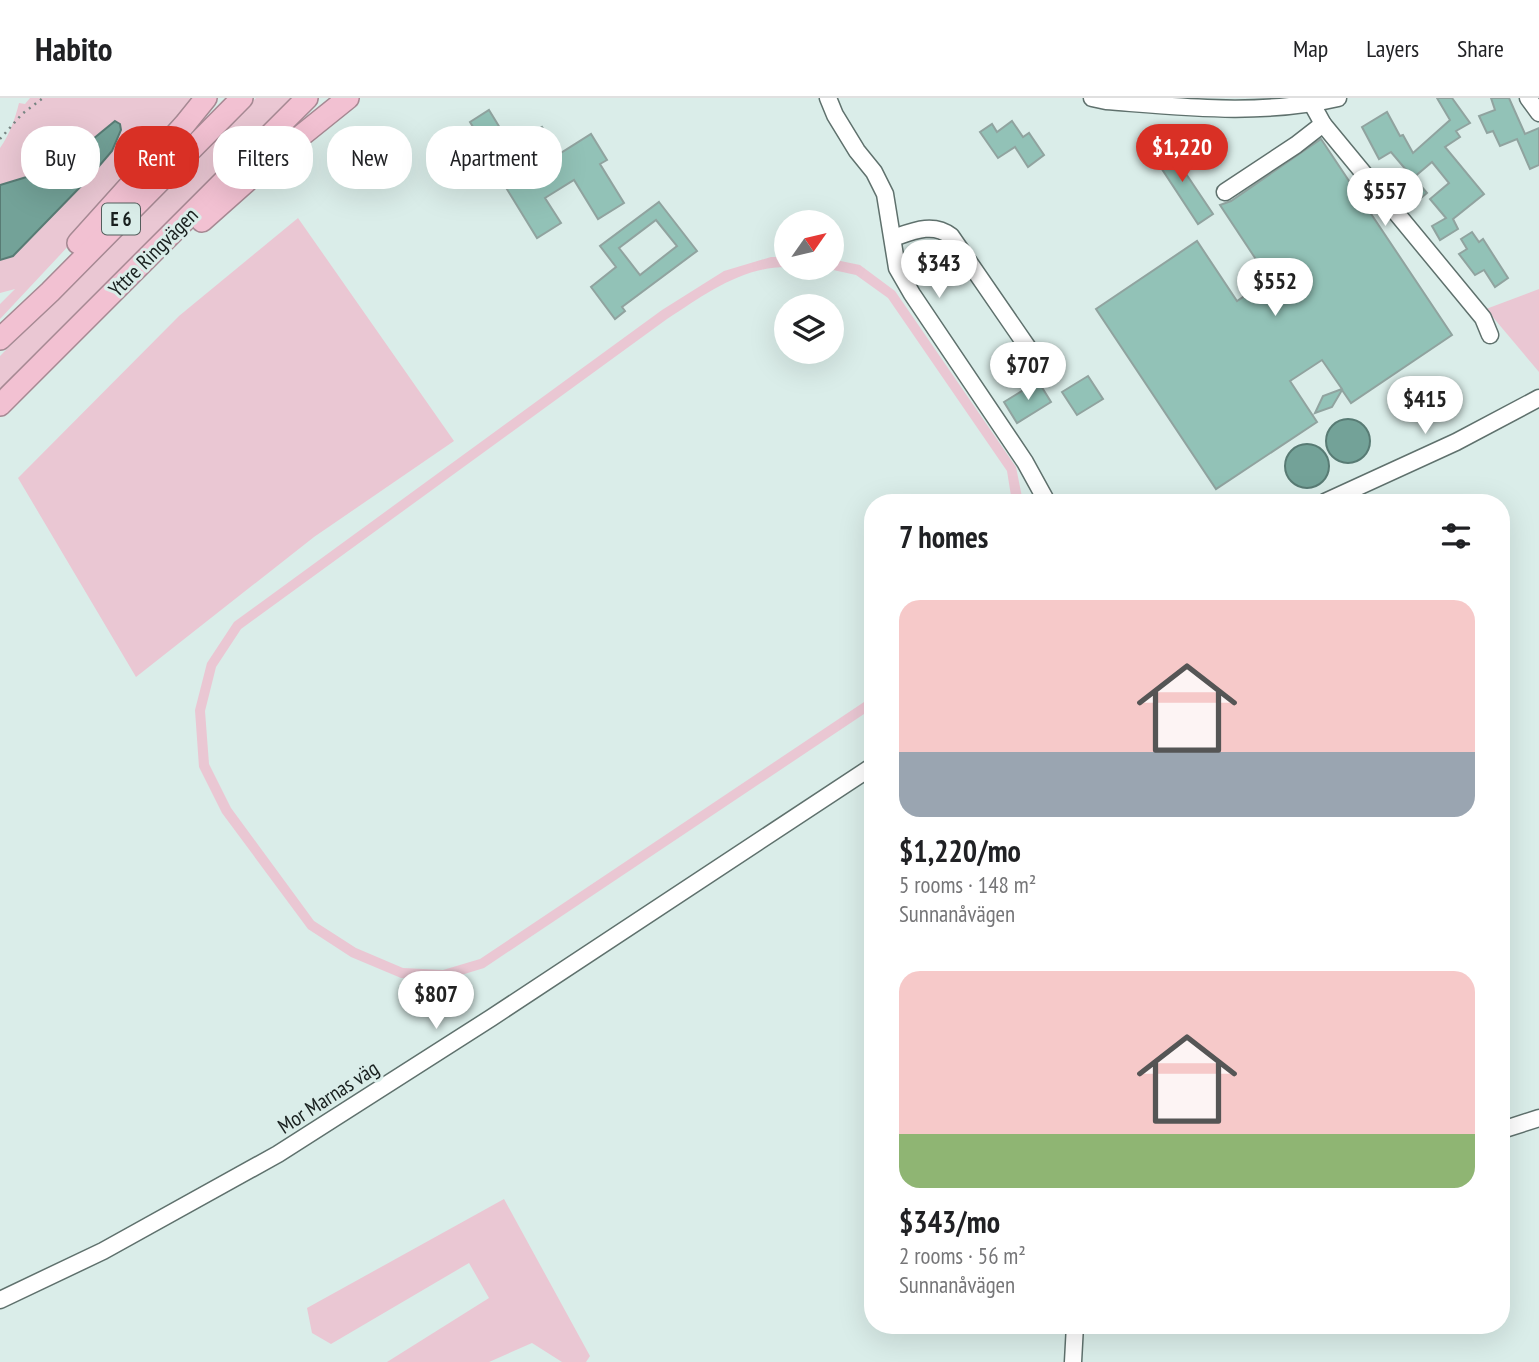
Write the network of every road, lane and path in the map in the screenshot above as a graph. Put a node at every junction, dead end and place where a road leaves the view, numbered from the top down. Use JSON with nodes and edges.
{"nodes":[{"id":1,"x":43,"y":98,"type":"edge"},
{"id":2,"x":206,"y":98,"type":"edge"},
{"id":3,"x":242,"y":98,"type":"edge"},
{"id":4,"x":307,"y":98,"type":"edge"},
{"id":5,"x":348,"y":98,"type":"edge"},
{"id":6,"x":828,"y":98,"type":"edge"},
{"id":7,"x":1092,"y":98,"type":"edge"},
{"id":8,"x":1338,"y":98,"type":"edge"},
{"id":9,"x":1528,"y":98,"type":"edge"},
{"id":10,"x":1312,"y":104,"type":"junction"},
{"id":11,"x":1539,"y":113,"type":"edge"},
{"id":12,"x":1323,"y":124,"type":"junction"},
{"id":13,"x":0,"y":139,"type":"edge"},
{"id":14,"x":1225,"y":192,"type":"dead end"},
{"id":15,"x":893,"y":238,"type":"junction"},
{"id":16,"x":0,"y":330,"type":"edge"},
{"id":17,"x":1490,"y":335,"type":"dead end"},
{"id":18,"x":0,"y":339,"type":"edge"},
{"id":19,"x":66,"y":340,"type":"junction"},
{"id":20,"x":1035,"y":358,"type":"dead end"},
{"id":21,"x":1539,"y":397,"type":"edge"},
{"id":22,"x":0,"y":405,"type":"edge"},
{"id":23,"x":1043,"y":494,"type":"edge"},
{"id":24,"x":1342,"y":494,"type":"edge"},
{"id":25,"x":864,"y":772,"type":"edge"},
{"id":26,"x":1539,"y":1118,"type":"edge"},
{"id":27,"x":1510,"y":1127,"type":"edge"},
{"id":28,"x":0,"y":1300,"type":"edge"},
{"id":29,"x":1075,"y":1334,"type":"edge"},
{"id":30,"x":1073,"y":1362,"type":"edge"}],
"edges":[{"from":1,"to":13,"type":"path"},
{"from":2,"to":16,"type":"highway"},
{"from":3,"to":18,"type":"highway","number":"E 6"},
{"from":4,"to":19,"type":"highway","name":"Yttre Ringvägen","number":"E 6"},
{"from":5,"to":19,"type":"highway"},
{"from":6,"to":15,"type":"street"},
{"from":7,"to":10,"type":"street"},
{"from":8,"to":10,"type":"street"},
{"from":9,"to":11,"type":"street"},
{"from":10,"to":12,"type":"street"},
{"from":12,"to":14,"type":"street"},
{"from":12,"to":17,"type":"street"},
{"from":15,"to":20,"type":"street"},
{"from":15,"to":23,"type":"street"},
{"from":19,"to":22,"type":"highway","name":"Yttre Ringvägen","number":"E 6"},
{"from":21,"to":24,"type":"street"},
{"from":25,"to":28,"type":"street","name":"Mor Marnas väg"},
{"from":26,"to":27,"type":"street"},
{"from":29,"to":30,"type":"street"}]}
